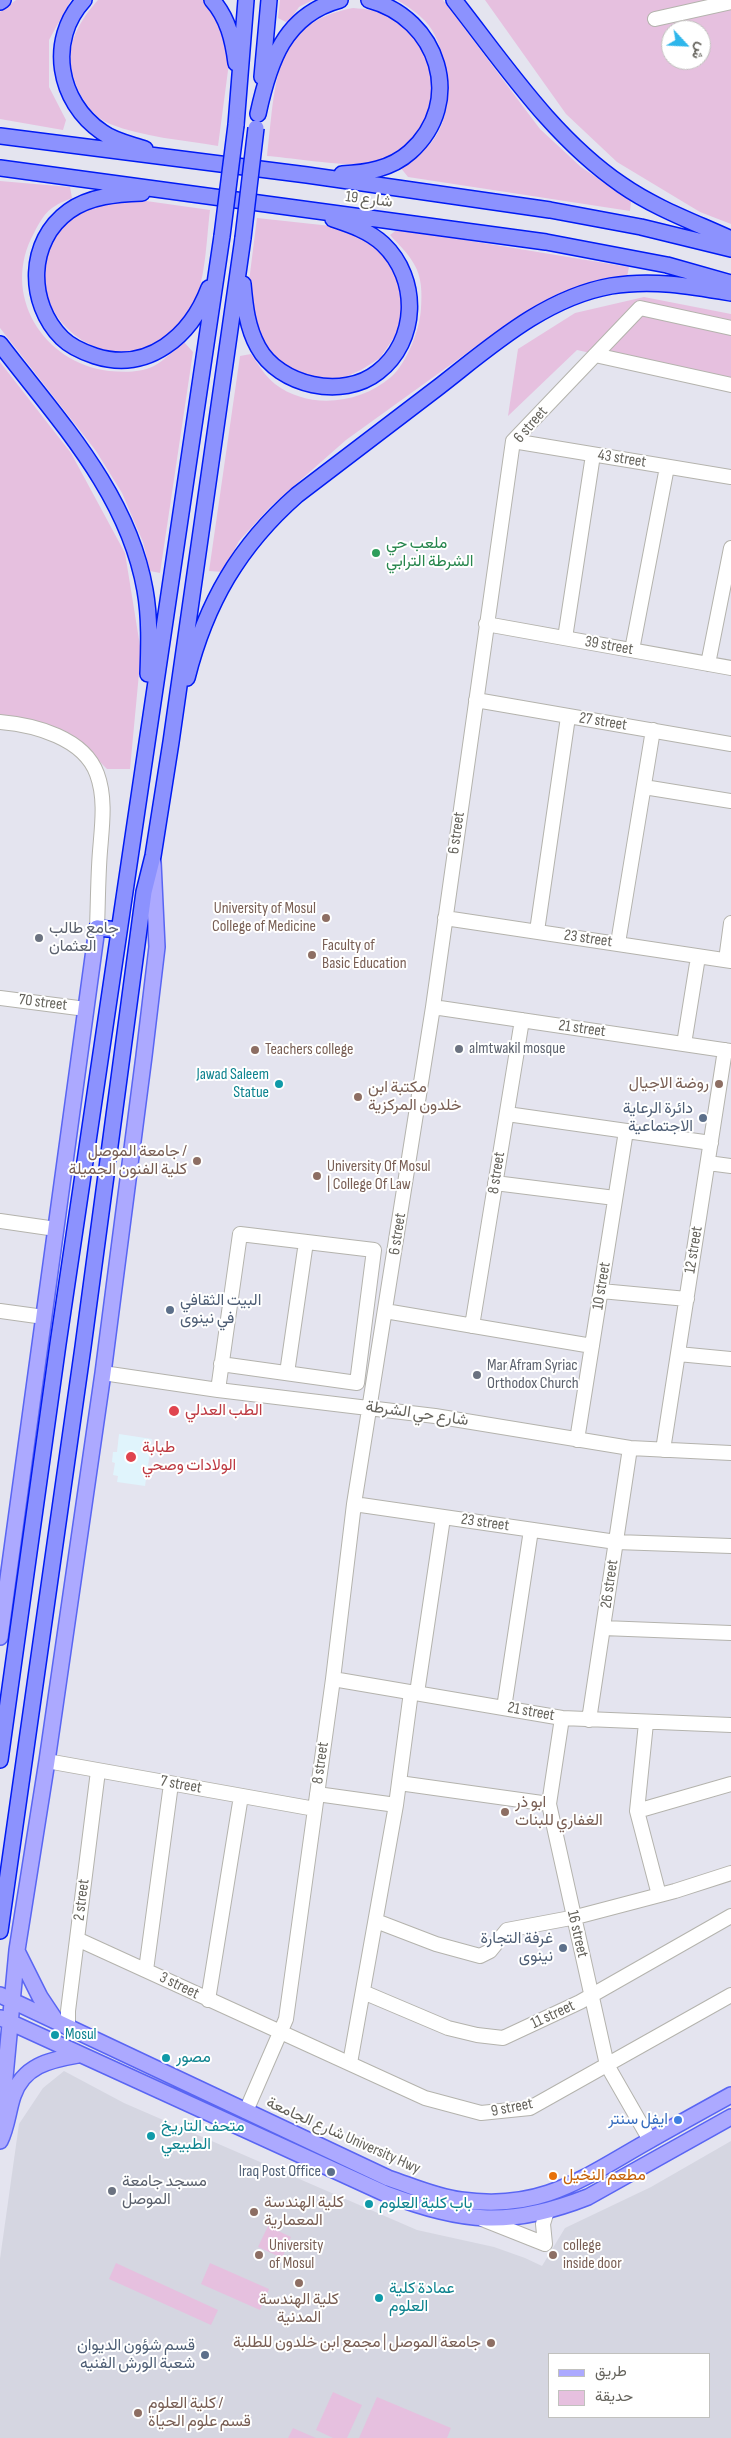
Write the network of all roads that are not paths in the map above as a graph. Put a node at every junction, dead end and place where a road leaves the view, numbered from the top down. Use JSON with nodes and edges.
{"nodes":[{"id":1,"x":84,"y":0,"type":"edge"},
{"id":2,"x":212,"y":0,"type":"edge"},
{"id":3,"x":246,"y":0,"type":"edge"},
{"id":4,"x":269,"y":0,"type":"edge"},
{"id":5,"x":340,"y":0,"type":"edge"},
{"id":6,"x":369,"y":0,"type":"edge"},
{"id":7,"x":454,"y":0,"type":"edge"},
{"id":8,"x":731,"y":2,"type":"edge"},
{"id":9,"x":655,"y":18,"type":"dead end"},
{"id":10,"x":238,"y":103,"type":"junction"},
{"id":11,"x":257,"y":121,"type":"junction"},
{"id":12,"x":0,"y":136,"type":"edge"},
{"id":13,"x":172,"y":158,"type":"junction"},
{"id":14,"x":0,"y":168,"type":"edge"},
{"id":15,"x":307,"y":175,"type":"junction"},
{"id":16,"x":171,"y":192,"type":"junction"},
{"id":17,"x":305,"y":210,"type":"junction"},
{"id":18,"x":731,"y":239,"type":"edge"},
{"id":19,"x":242,"y":244,"type":"junction"},
{"id":20,"x":731,"y":249,"type":"edge"},
{"id":21,"x":219,"y":257,"type":"junction"},
{"id":22,"x":731,"y":283,"type":"edge"},
{"id":23,"x":731,"y":294,"type":"edge"},
{"id":24,"x":731,"y":328,"type":"edge"},
{"id":25,"x":0,"y":344,"type":"edge"},
{"id":26,"x":595,"y":356,"type":"junction"},
{"id":27,"x":731,"y":385,"type":"edge"},
{"id":28,"x":513,"y":441,"type":"junction"},
{"id":29,"x":593,"y":455,"type":"junction"},
{"id":30,"x":667,"y":467,"type":"junction"},
{"id":31,"x":731,"y":477,"type":"edge"},
{"id":32,"x":731,"y":548,"type":"edge"},
{"id":33,"x":729,"y":572,"type":"edge"},
{"id":34,"x":486,"y":624,"type":"junction"},
{"id":35,"x":565,"y":638,"type":"junction"},
{"id":36,"x":632,"y":650,"type":"junction"},
{"id":37,"x":708,"y":664,"type":"junction"},
{"id":38,"x":731,"y":668,"type":"edge"},
{"id":39,"x":476,"y":700,"type":"junction"},
{"id":40,"x":568,"y":717,"type":"junction"},
{"id":41,"x":0,"y":722,"type":"edge"},
{"id":42,"x":653,"y":730,"type":"junction"},
{"id":43,"x":171,"y":742,"type":"junction"},
{"id":44,"x":731,"y":744,"type":"edge"},
{"id":45,"x":145,"y":748,"type":"junction"},
{"id":46,"x":644,"y":787,"type":"junction"},
{"id":47,"x":731,"y":801,"type":"edge"},
{"id":48,"x":153,"y":856,"type":"junction"},
{"id":49,"x":445,"y":918,"type":"junction"},
{"id":50,"x":731,"y":923,"type":"edge"},
{"id":51,"x":97,"y":928,"type":"junction"},
{"id":52,"x":119,"y":930,"type":"junction"},
{"id":53,"x":537,"y":931,"type":"junction"},
{"id":54,"x":618,"y":943,"type":"junction"},
{"id":55,"x":698,"y":957,"type":"junction"},
{"id":56,"x":728,"y":960,"type":"edge"},
{"id":57,"x":0,"y":998,"type":"edge"},
{"id":58,"x":433,"y":1007,"type":"junction"},
{"id":59,"x":86,"y":1009,"type":"junction"},
{"id":60,"x":522,"y":1020,"type":"junction"},
{"id":61,"x":684,"y":1044,"type":"junction"},
{"id":62,"x":728,"y":1051,"type":"edge"},
{"id":63,"x":507,"y":1114,"type":"junction"},
{"id":64,"x":626,"y":1131,"type":"junction"},
{"id":65,"x":711,"y":1143,"type":"junction"},
{"id":66,"x":708,"y":1164,"type":"junction"},
{"id":67,"x":731,"y":1166,"type":"edge"},
{"id":68,"x":496,"y":1183,"type":"junction"},
{"id":69,"x":615,"y":1198,"type":"junction"},
{"id":70,"x":0,"y":1221,"type":"edge"},
{"id":71,"x":56,"y":1229,"type":"junction"},
{"id":72,"x":306,"y":1242,"type":"junction"},
{"id":73,"x":601,"y":1291,"type":"junction"},
{"id":74,"x":687,"y":1299,"type":"junction"},
{"id":75,"x":0,"y":1311,"type":"edge"},
{"id":76,"x":385,"y":1311,"type":"junction"},
{"id":77,"x":44,"y":1317,"type":"junction"},
{"id":78,"x":472,"y":1326,"type":"junction"},
{"id":79,"x":592,"y":1346,"type":"junction"},
{"id":80,"x":678,"y":1354,"type":"junction"},
{"id":81,"x":731,"y":1359,"type":"edge"},
{"id":82,"x":221,"y":1364,"type":"junction"},
{"id":83,"x":103,"y":1373,"type":"junction"},
{"id":84,"x":287,"y":1373,"type":"junction"},
{"id":85,"x":218,"y":1390,"type":"junction"},
{"id":86,"x":368,"y":1407,"type":"junction"},
{"id":87,"x":577,"y":1440,"type":"junction"},
{"id":88,"x":630,"y":1448,"type":"junction"},
{"id":89,"x":663,"y":1450,"type":"junction"},
{"id":90,"x":731,"y":1453,"type":"edge"},
{"id":91,"x":354,"y":1504,"type":"junction"},
{"id":92,"x":443,"y":1518,"type":"junction"},
{"id":93,"x":530,"y":1530,"type":"junction"},
{"id":94,"x":616,"y":1542,"type":"junction"},
{"id":95,"x":731,"y":1546,"type":"edge"},
{"id":96,"x":603,"y":1628,"type":"junction"},
{"id":97,"x":731,"y":1633,"type":"edge"},
{"id":98,"x":0,"y":1637,"type":"edge"},
{"id":99,"x":333,"y":1678,"type":"junction"},
{"id":100,"x":414,"y":1693,"type":"junction"},
{"id":101,"x":504,"y":1708,"type":"junction"},
{"id":102,"x":562,"y":1718,"type":"junction"},
{"id":103,"x":590,"y":1720,"type":"junction"},
{"id":104,"x":646,"y":1723,"type":"junction"},
{"id":105,"x":731,"y":1725,"type":"edge"},
{"id":106,"x":0,"y":1760,"type":"edge"},
{"id":107,"x":47,"y":1761,"type":"junction"},
{"id":108,"x":98,"y":1771,"type":"junction"},
{"id":109,"x":171,"y":1784,"type":"junction"},
{"id":110,"x":398,"y":1784,"type":"junction"},
{"id":111,"x":731,"y":1784,"type":"edge"},
{"id":112,"x":317,"y":1794,"type":"junction"},
{"id":113,"x":241,"y":1796,"type":"junction"},
{"id":114,"x":549,"y":1804,"type":"junction"},
{"id":115,"x":396,"y":1805,"type":"junction"},
{"id":116,"x":315,"y":1810,"type":"junction"},
{"id":117,"x":637,"y":1811,"type":"junction"},
{"id":118,"x":731,"y":1873,"type":"edge"},
{"id":119,"x":659,"y":1895,"type":"junction"},
{"id":120,"x":731,"y":1916,"type":"edge"},
{"id":121,"x":573,"y":1917,"type":"junction"},
{"id":122,"x":376,"y":1921,"type":"junction"},
{"id":123,"x":0,"y":1931,"type":"edge"},
{"id":124,"x":77,"y":1939,"type":"junction"},
{"id":125,"x":17,"y":1950,"type":"junction"},
{"id":126,"x":146,"y":1970,"type":"junction"},
{"id":127,"x":363,"y":1992,"type":"junction"},
{"id":128,"x":592,"y":1995,"type":"junction"},
{"id":129,"x":731,"y":1995,"type":"edge"},
{"id":130,"x":6,"y":1998,"type":"edge"},
{"id":131,"x":208,"y":2000,"type":"junction"},
{"id":132,"x":4,"y":2020,"type":"edge"},
{"id":133,"x":62,"y":2025,"type":"junction"},
{"id":134,"x":280,"y":2033,"type":"junction"},
{"id":135,"x":78,"y":2055,"type":"junction"},
{"id":136,"x":350,"y":2063,"type":"junction"},
{"id":137,"x":607,"y":2065,"type":"junction"},
{"id":138,"x":731,"y":2095,"type":"edge"},
{"id":139,"x":246,"y":2111,"type":"junction"},
{"id":140,"x":731,"y":2117,"type":"edge"},
{"id":141,"x":0,"y":2130,"type":"edge"},
{"id":142,"x":650,"y":2140,"type":"junction"},
{"id":143,"x":0,"y":2141,"type":"edge"},
{"id":144,"x":547,"y":2211,"type":"junction"},
{"id":145,"x":482,"y":2220,"type":"junction"}],
"edges":[{"from":1,"to":13,"type":"highway"},
{"from":2,"to":10,"type":"highway"},
{"from":3,"to":10,"type":"highway"},
{"from":4,"to":11,"type":"highway"},
{"from":5,"to":11,"type":"highway"},
{"from":6,"to":15,"type":"highway"},
{"from":7,"to":18,"type":"highway"},
{"from":8,"to":9,"type":"street"},
{"from":10,"to":21,"type":"highway","bridge":true},
{"from":11,"to":19,"type":"highway","bridge":true},
{"from":12,"to":13,"type":"highway","name":"شارع 19"},
{"from":13,"to":15,"type":"highway","name":"شارع 19"},
{"from":14,"to":16,"type":"highway","name":"شارع 19"},
{"from":15,"to":20,"type":"highway","name":"شارع 19"},
{"from":16,"to":17,"type":"highway","name":"شارع 19"},
{"from":16,"to":21,"type":"highway"},
{"from":17,"to":19,"type":"highway"},
{"from":17,"to":22,"type":"highway","name":"شارع 19"},
{"from":19,"to":43,"type":"highway"},
{"from":21,"to":45,"type":"highway"},
{"from":23,"to":43,"type":"highway"},
{"from":24,"to":26,"type":"street","name":"6 street"},
{"from":25,"to":45,"type":"highway"},
{"from":26,"to":27,"type":"street"},
{"from":26,"to":28,"type":"street","name":"6 street"},
{"from":28,"to":29,"type":"street","name":"43 street"},
{"from":28,"to":34,"type":"street","name":"6 street"},
{"from":29,"to":30,"type":"street","name":"43 street"},
{"from":29,"to":35,"type":"street"},
{"from":30,"to":31,"type":"street","name":"43 street"},
{"from":30,"to":36,"type":"street"},
{"from":32,"to":33,"type":"street"},
{"from":33,"to":37,"type":"street"},
{"from":34,"to":35,"type":"street","name":"39 street"},
{"from":34,"to":39,"type":"street","name":"6 street"},
{"from":35,"to":36,"type":"street","name":"39 street"},
{"from":36,"to":37,"type":"street","name":"39 street"},
{"from":37,"to":38,"type":"street","name":"39 street"},
{"from":39,"to":40,"type":"street","name":"27 street"},
{"from":39,"to":49,"type":"street","name":"6 street"},
{"from":40,"to":42,"type":"street","name":"27 street"},
{"from":40,"to":53,"type":"street"},
{"from":41,"to":51,"type":"street"},
{"from":42,"to":44,"type":"street","name":"27 street"},
{"from":42,"to":46,"type":"street"},
{"from":43,"to":48,"type":"highway"},
{"from":45,"to":52,"type":"highway"},
{"from":46,"to":47,"type":"street"},
{"from":46,"to":54,"type":"street"},
{"from":48,"to":83,"type":"main road"},
{"from":48,"to":123,"type":"highway"},
{"from":49,"to":53,"type":"street","name":"23 street"},
{"from":49,"to":58,"type":"street","name":"6 street"},
{"from":50,"to":56,"type":"street"},
{"from":51,"to":52,"type":"highway"},
{"from":51,"to":59,"type":"main road"},
{"from":52,"to":106,"type":"highway"},
{"from":53,"to":54,"type":"street","name":"23 street"},
{"from":54,"to":55,"type":"street","name":"23 street"},
{"from":55,"to":56,"type":"street","name":"23 street"},
{"from":55,"to":61,"type":"street"},
{"from":57,"to":59,"type":"street","name":"70 street"},
{"from":58,"to":60,"type":"street","name":"21 street"},
{"from":58,"to":76,"type":"street","name":"6 street"},
{"from":59,"to":71,"type":"main road"},
{"from":60,"to":61,"type":"street","name":"21 street"},
{"from":60,"to":63,"type":"street","name":"8 street"},
{"from":61,"to":62,"type":"street","name":"21 street"},
{"from":62,"to":65,"type":"street","name":"12 street"},
{"from":63,"to":64,"type":"street"},
{"from":63,"to":68,"type":"street","name":"8 street"},
{"from":64,"to":65,"type":"street"},
{"from":64,"to":69,"type":"street","name":"10 street"},
{"from":65,"to":66,"type":"street","name":"12 street"},
{"from":66,"to":67,"type":"street"},
{"from":66,"to":74,"type":"street","name":"12 street"},
{"from":68,"to":69,"type":"street"},
{"from":68,"to":78,"type":"street","name":"8 street"},
{"from":69,"to":73,"type":"street","name":"10 street"},
{"from":70,"to":71,"type":"street"},
{"from":71,"to":77,"type":"main road"},
{"from":72,"to":82,"type":"street"},
{"from":72,"to":84,"type":"street"},
{"from":72,"to":84,"type":"street"},
{"from":73,"to":74,"type":"street"},
{"from":73,"to":79,"type":"street","name":"10 street"},
{"from":74,"to":80,"type":"street","name":"12 street"},
{"from":75,"to":77,"type":"street"},
{"from":76,"to":78,"type":"street"},
{"from":76,"to":86,"type":"street","name":"6 street"},
{"from":77,"to":98,"type":"main road"},
{"from":78,"to":79,"type":"street"},
{"from":79,"to":87,"type":"street","name":"10 street"},
{"from":80,"to":81,"type":"street"},
{"from":80,"to":89,"type":"street","name":"12 street"},
{"from":82,"to":84,"type":"street"},
{"from":82,"to":85,"type":"street"},
{"from":83,"to":85,"type":"street","name":"شارع حي الشرطة"},
{"from":83,"to":107,"type":"main road"},
{"from":85,"to":86,"type":"street","name":"شارع حي الشرطة"},
{"from":86,"to":87,"type":"street","name":"شارع حي الشرطة"},
{"from":86,"to":91,"type":"street","name":"8 street"},
{"from":87,"to":88,"type":"street","name":"شارع حي الشرطة"},
{"from":88,"to":89,"type":"street","name":"شارع حي الشرطة"},
{"from":88,"to":94,"type":"street","name":"26 street"},
{"from":89,"to":90,"type":"street","name":"شارع حي الشرطة"},
{"from":91,"to":92,"type":"street","name":"23 street"},
{"from":91,"to":99,"type":"street","name":"8 street"},
{"from":92,"to":93,"type":"street","name":"23 street"},
{"from":92,"to":100,"type":"street"},
{"from":93,"to":94,"type":"street","name":"23 street"},
{"from":93,"to":101,"type":"street"},
{"from":94,"to":95,"type":"street","name":"23 street"},
{"from":94,"to":96,"type":"street","name":"26 street"},
{"from":96,"to":97,"type":"street"},
{"from":96,"to":103,"type":"street","name":"26 street"},
{"from":99,"to":100,"type":"street","name":"21 street"},
{"from":99,"to":112,"type":"street","name":"8 street"},
{"from":100,"to":101,"type":"street","name":"21 street"},
{"from":100,"to":110,"type":"street"},
{"from":101,"to":102,"type":"street","name":"21 street"},
{"from":102,"to":103,"type":"street","name":"21 street"},
{"from":102,"to":114,"type":"street","name":"16 street"},
{"from":103,"to":104,"type":"street","name":"21 street"},
{"from":104,"to":105,"type":"street","name":"21 street"},
{"from":104,"to":117,"type":"street"},
{"from":107,"to":108,"type":"street","name":"7 street"},
{"from":107,"to":125,"type":"main road"},
{"from":108,"to":109,"type":"street","name":"7 street"},
{"from":108,"to":124,"type":"street","name":"2 street"},
{"from":109,"to":113,"type":"street","name":"7 street"},
{"from":109,"to":126,"type":"street"},
{"from":110,"to":114,"type":"street"},
{"from":110,"to":115,"type":"street"},
{"from":111,"to":117,"type":"street"},
{"from":112,"to":115,"type":"street"},
{"from":112,"to":116,"type":"street","name":"8 street"},
{"from":113,"to":116,"type":"street","name":"7 street"},
{"from":113,"to":131,"type":"street"},
{"from":114,"to":121,"type":"street","name":"16 street"},
{"from":115,"to":122,"type":"street"},
{"from":116,"to":134,"type":"street","name":"8 street"},
{"from":117,"to":119,"type":"street"},
{"from":118,"to":119,"type":"street"},
{"from":119,"to":121,"type":"street"},
{"from":120,"to":128,"type":"street","name":"11 street"},
{"from":121,"to":122,"type":"street"},
{"from":121,"to":128,"type":"street","name":"16 street"},
{"from":122,"to":127,"type":"street"},
{"from":124,"to":126,"type":"street","name":"3 street"},
{"from":124,"to":133,"type":"street","name":"2 street"},
{"from":125,"to":130,"type":"main road"},
{"from":125,"to":133,"type":"main road"},
{"from":126,"to":131,"type":"street","name":"3 street"},
{"from":127,"to":128,"type":"street","name":"11 street"},
{"from":127,"to":136,"type":"street"},
{"from":128,"to":137,"type":"street","name":"16 street"},
{"from":129,"to":137,"type":"street","name":"9 street"},
{"from":130,"to":132,"type":"main road"},
{"from":130,"to":133,"type":"main road","name":"شارع الجامعة University Hwy"},
{"from":131,"to":134,"type":"street","name":"3 street"},
{"from":132,"to":135,"type":"main road","name":"شارع الجامعة University Hwy"},
{"from":132,"to":141,"type":"main road"},
{"from":133,"to":139,"type":"main road","name":"شارع الجامعة University Hwy"},
{"from":134,"to":136,"type":"street","name":"9 street"},
{"from":134,"to":139,"type":"street","name":"8 street"},
{"from":135,"to":143,"type":"main road"},
{"from":135,"to":145,"type":"main road","name":"شارع الجامعة University Hwy"},
{"from":136,"to":137,"type":"street","name":"9 street"},
{"from":137,"to":142,"type":"street","name":"16 street"},
{"from":138,"to":142,"type":"main road","name":"شارع الجامعة University Hwy"},
{"from":139,"to":142,"type":"main road","name":"شارع الجامعة University Hwy"},
{"from":140,"to":144,"type":"main road","name":"شارع الجامعة University Hwy"},
{"from":144,"to":145,"type":"main road","name":"شارع الجامعة University Hwy"},
{"from":144,"to":145,"type":"street"}]}
